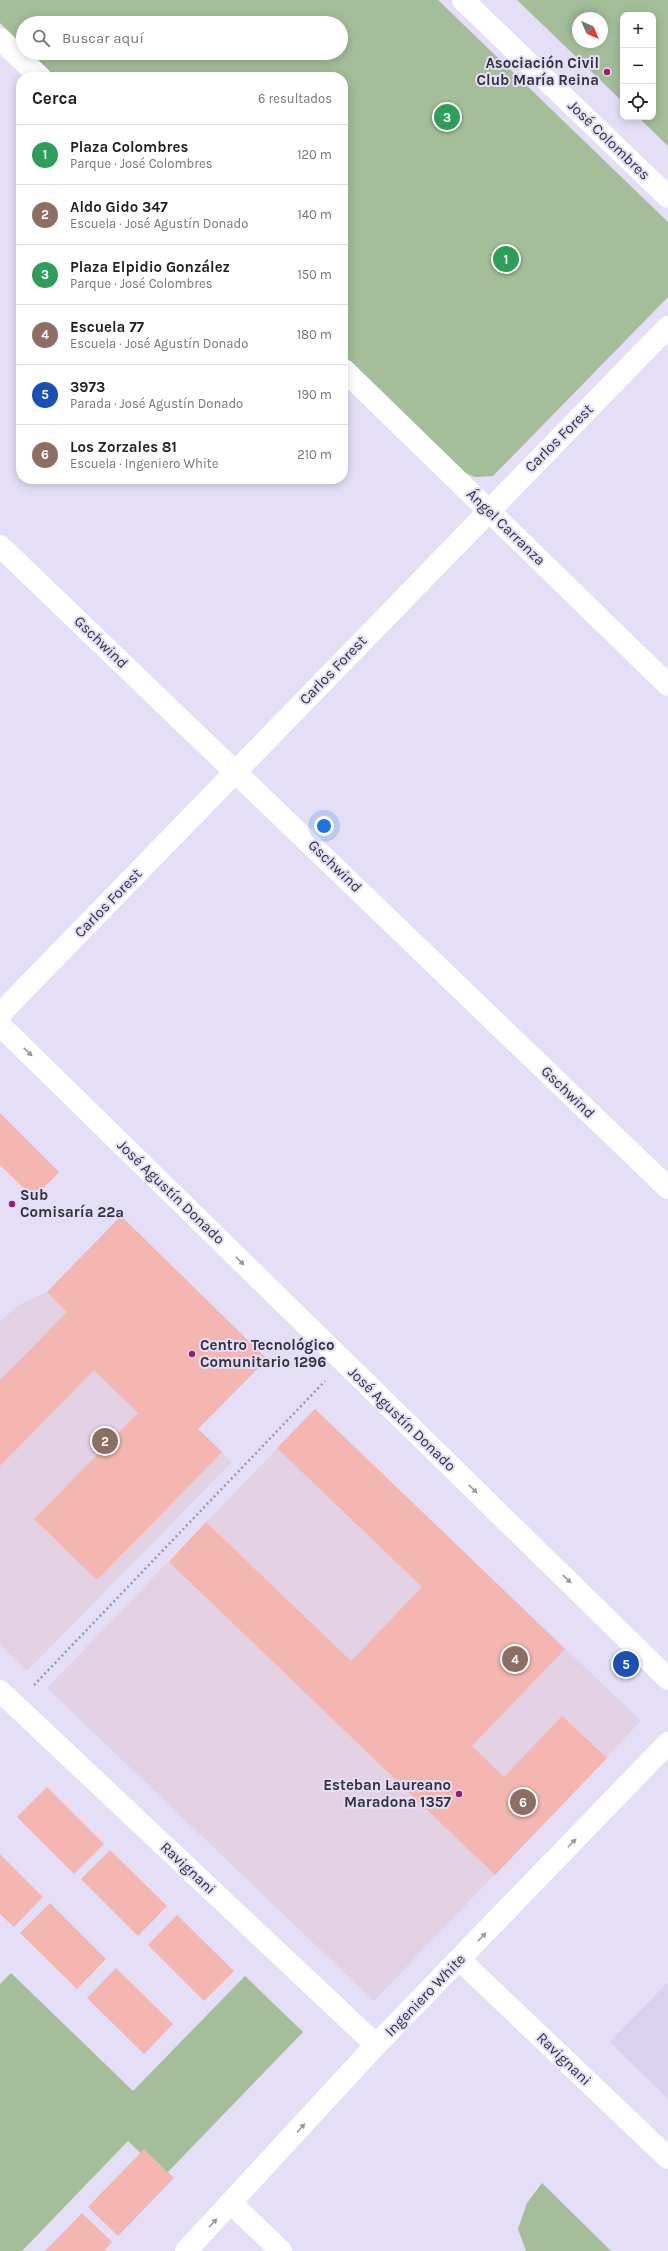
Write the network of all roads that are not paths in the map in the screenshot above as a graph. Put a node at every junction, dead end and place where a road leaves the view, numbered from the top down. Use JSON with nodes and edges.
{"nodes":[{"id":1,"x":463,"y":0,"type":"edge"},
{"id":2,"x":0,"y":39,"type":"edge"},
{"id":3,"x":16,"y":54,"type":"edge"},
{"id":4,"x":22,"y":60,"type":"edge"},
{"id":5,"x":35,"y":72,"type":"edge"},
{"id":6,"x":668,"y":197,"type":"edge"},
{"id":7,"x":668,"y":327,"type":"edge"},
{"id":8,"x":348,"y":375,"type":"edge"},
{"id":9,"x":488,"y":510,"type":"junction"},
{"id":10,"x":0,"y":546,"type":"edge"},
{"id":11,"x":668,"y":685,"type":"edge"},
{"id":12,"x":236,"y":771,"type":"junction"},
{"id":13,"x":0,"y":1014,"type":"edge"},
{"id":14,"x":0,"y":1025,"type":"edge"},
{"id":15,"x":668,"y":1188,"type":"edge"},
{"id":16,"x":668,"y":1678,"type":"edge"},
{"id":17,"x":8,"y":1698,"type":"edge"},
{"id":18,"x":668,"y":1743,"type":"edge"},
{"id":19,"x":460,"y":1960,"type":"junction"},
{"id":20,"x":376,"y":2046,"type":"junction"},
{"id":21,"x":668,"y":2158,"type":"edge"},
{"id":22,"x":232,"y":2204,"type":"junction"},
{"id":23,"x":186,"y":2251,"type":"edge"},
{"id":24,"x":281,"y":2251,"type":"edge"}],
"edges":[{"from":1,"to":6,"type":"street","name":"José Colombres"},
{"from":2,"to":3,"type":"street"},
{"from":4,"to":5,"type":"street"},
{"from":7,"to":9,"type":"street","name":"Carlos Forest"},
{"from":8,"to":9,"type":"street","name":"Ángel Carranza"},
{"from":9,"to":11,"type":"street","name":"Ángel Carranza"},
{"from":9,"to":12,"type":"street","name":"Carlos Forest"},
{"from":10,"to":12,"type":"street","name":"Gschwind"},
{"from":12,"to":13,"type":"street","name":"Carlos Forest"},
{"from":12,"to":15,"type":"street","name":"Gschwind"},
{"from":14,"to":16,"type":"street","name":"José Agustín Donado","one_way":true},
{"from":17,"to":20,"type":"street","name":"Ravignani"},
{"from":19,"to":18,"type":"street","name":"Ingeniero White","one_way":true},
{"from":19,"to":20,"type":"street","name":"Ingeniero White"},
{"from":19,"to":21,"type":"street","name":"Ravignani"},
{"from":22,"to":20,"type":"street","name":"Ingeniero White","one_way":true},
{"from":23,"to":22,"type":"street","name":"Ingeniero White","one_way":true},
{"from":22,"to":24,"type":"street"}]}
